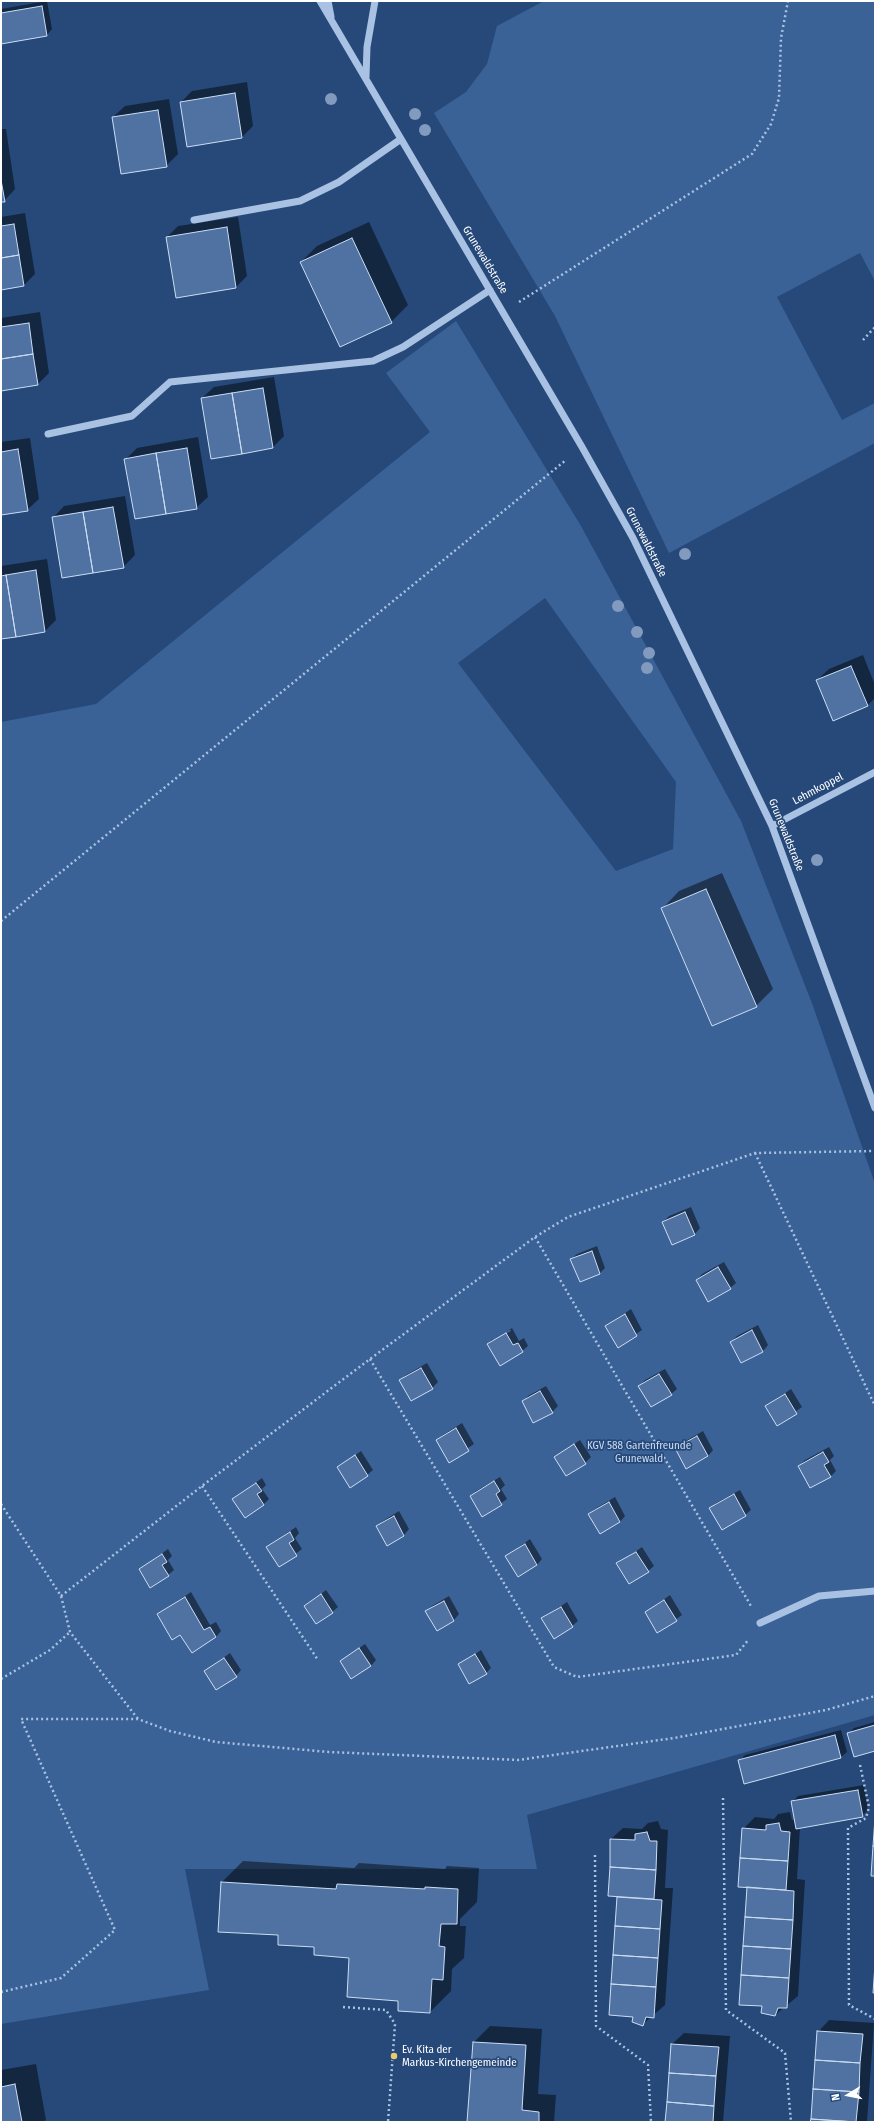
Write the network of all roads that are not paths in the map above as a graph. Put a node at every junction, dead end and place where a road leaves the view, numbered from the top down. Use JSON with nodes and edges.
{"nodes":[{"id":1,"x":320,"y":1,"type":"edge"},
{"id":2,"x":328,"y":1,"type":"edge"},
{"id":3,"x":375,"y":1,"type":"edge"},
{"id":4,"x":331,"y":19,"type":"junction"},
{"id":5,"x":366,"y":79,"type":"junction"},
{"id":6,"x":401,"y":139,"type":"junction"},
{"id":7,"x":194,"y":220,"type":"dead end"},
{"id":8,"x":490,"y":290,"type":"junction"},
{"id":9,"x":48,"y":434,"type":"dead end"},
{"id":10,"x":875,"y":772,"type":"edge"},
{"id":11,"x":772,"y":826,"type":"junction"},
{"id":12,"x":875,"y":1108,"type":"edge"},
{"id":13,"x":875,"y":1591,"type":"edge"},
{"id":14,"x":760,"y":1623,"type":"road end"}],
"edges":[{"from":1,"to":4,"type":"street","name":"Grunewaldstraße"},
{"from":2,"to":4,"type":"street","name":"Grunewaldstraße"},
{"from":3,"to":5,"type":"street"},
{"from":4,"to":5,"type":"street","name":"Grunewaldstraße"},
{"from":5,"to":6,"type":"street","name":"Grunewaldstraße"},
{"from":6,"to":7,"type":"street"},
{"from":6,"to":8,"type":"street","name":"Grunewaldstraße"},
{"from":8,"to":9,"type":"street"},
{"from":8,"to":11,"type":"street","name":"Grunewaldstraße"},
{"from":10,"to":11,"type":"street","name":"Lehmkoppel"},
{"from":11,"to":12,"type":"street","name":"Grunewaldstraße"},
{"from":13,"to":14,"type":"street"}]}
